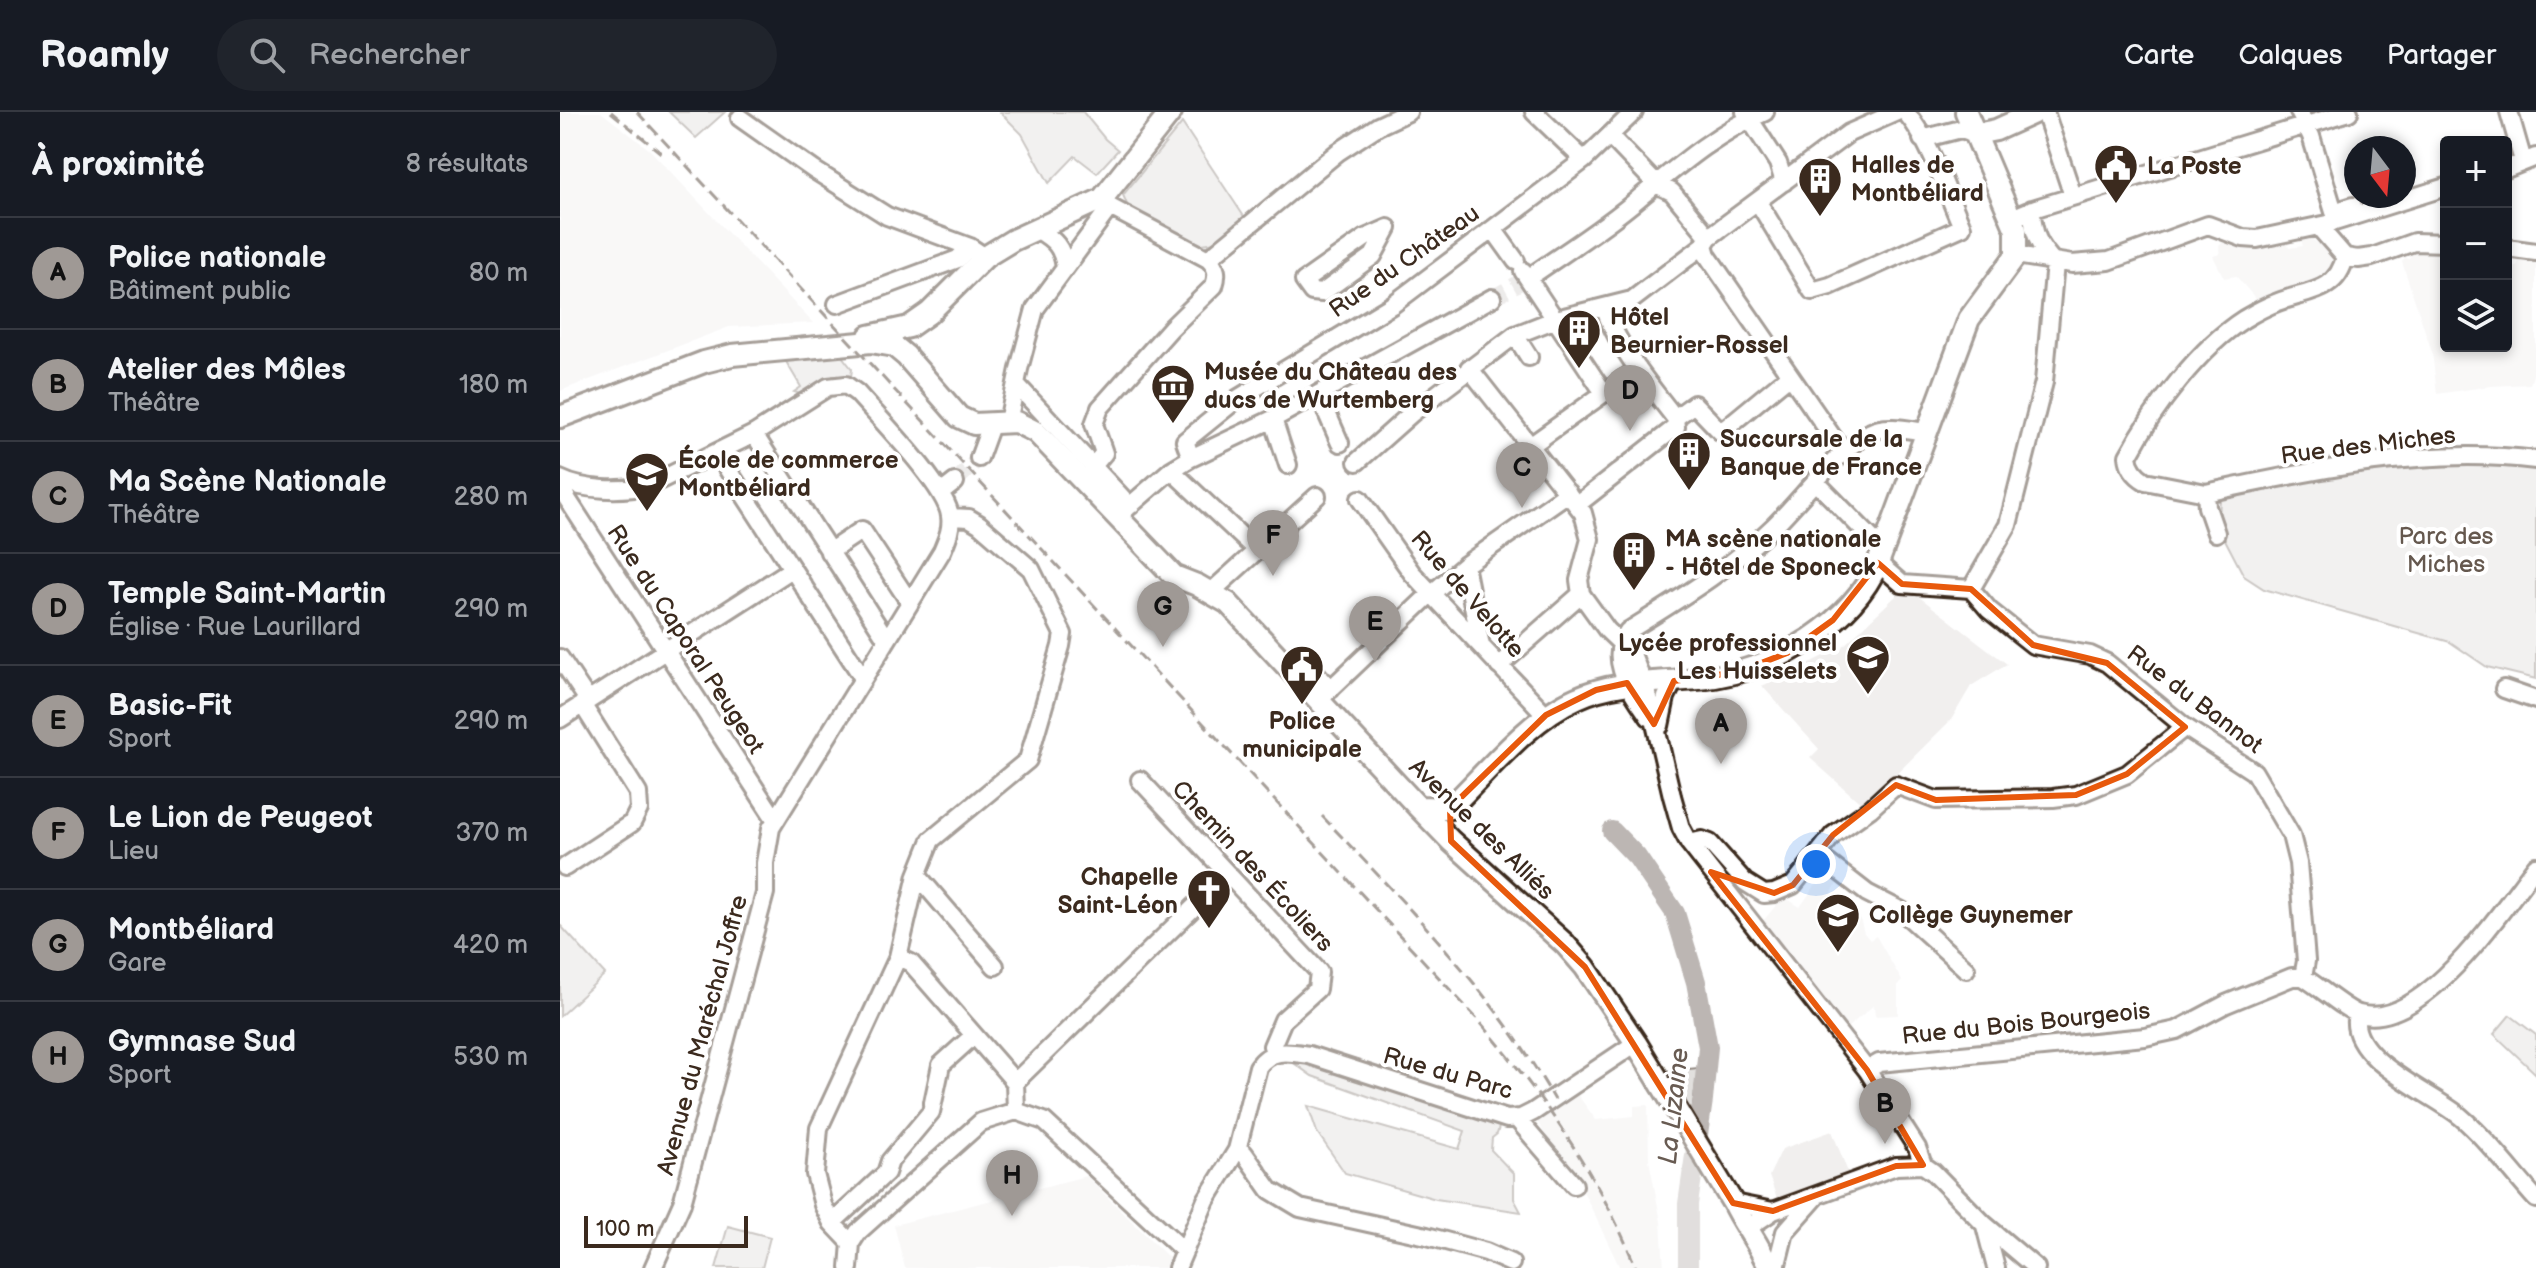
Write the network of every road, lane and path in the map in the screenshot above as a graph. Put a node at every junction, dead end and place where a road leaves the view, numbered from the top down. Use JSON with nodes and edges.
{"nodes":[{"id":1,"x":1171,"y":112,"type":"edge"},
{"id":2,"x":1408,"y":112,"type":"edge"},
{"id":3,"x":1534,"y":112,"type":"edge"},
{"id":4,"x":1634,"y":112,"type":"edge"},
{"id":5,"x":1765,"y":112,"type":"edge"},
{"id":6,"x":1897,"y":112,"type":"edge"},
{"id":7,"x":1905,"y":112,"type":"edge"},
{"id":8,"x":1966,"y":112,"type":"edge"},
{"id":9,"x":2036,"y":112,"type":"edge"},
{"id":10,"x":2045,"y":112,"type":"edge"},
{"id":11,"x":2349,"y":112,"type":"edge"},
{"id":12,"x":2509,"y":112,"type":"edge"},
{"id":13,"x":1747,"y":115,"type":"edge"},
{"id":14,"x":740,"y":118,"type":"dead end"},
{"id":15,"x":2302,"y":119,"type":"edge"},
{"id":16,"x":1976,"y":134,"type":"junction"},
{"id":17,"x":1610,"y":136,"type":"junction"},
{"id":18,"x":1922,"y":139,"type":"junction"},
{"id":19,"x":2530,"y":159,"type":"edge"},
{"id":20,"x":1584,"y":160,"type":"junction"},
{"id":21,"x":1784,"y":182,"type":"junction"},
{"id":22,"x":1656,"y":184,"type":"junction"},
{"id":23,"x":2440,"y":189,"type":"edge"},
{"id":24,"x":2073,"y":196,"type":"junction"},
{"id":25,"x":1758,"y":202,"type":"junction"},
{"id":26,"x":1106,"y":203,"type":"junction"},
{"id":27,"x":2032,"y":209,"type":"junction"},
{"id":28,"x":2377,"y":209,"type":"junction"},
{"id":29,"x":2012,"y":218,"type":"junction"},
{"id":30,"x":2318,"y":226,"type":"junction"},
{"id":31,"x":1388,"y":228,"type":"joint"},
{"id":32,"x":1493,"y":229,"type":"junction"},
{"id":33,"x":1038,"y":230,"type":"junction"},
{"id":34,"x":1707,"y":241,"type":"junction"},
{"id":35,"x":2440,"y":243,"type":"edge"},
{"id":36,"x":2512,"y":249,"type":"edge"},
{"id":37,"x":978,"y":252,"type":"junction"},
{"id":38,"x":2536,"y":252,"type":"edge"},
{"id":39,"x":2016,"y":255,"type":"junction"},
{"id":40,"x":2345,"y":257,"type":"junction"},
{"id":41,"x":1208,"y":259,"type":"junction"},
{"id":42,"x":2055,"y":263,"type":"junction"},
{"id":43,"x":1065,"y":267,"type":"junction"},
{"id":44,"x":1522,"y":270,"type":"junction"},
{"id":45,"x":1492,"y":298,"type":"tunnel mouth"},
{"id":46,"x":837,"y":304,"type":"dead end"},
{"id":47,"x":1605,"y":308,"type":"junction"},
{"id":48,"x":1556,"y":319,"type":"junction"},
{"id":49,"x":909,"y":327,"type":"junction"},
{"id":50,"x":1515,"y":335,"type":"junction"},
{"id":51,"x":906,"y":356,"type":"junction"},
{"id":52,"x":1529,"y":357,"type":"dead end"},
{"id":53,"x":1469,"y":368,"type":"junction"},
{"id":54,"x":1638,"y":369,"type":"junction"},
{"id":55,"x":1789,"y":376,"type":"junction"},
{"id":56,"x":1016,"y":384,"type":"junction"},
{"id":57,"x":1604,"y":393,"type":"junction"},
{"id":58,"x":1319,"y":395,"type":"junction"},
{"id":59,"x":560,"y":408,"type":"edge"},
{"id":60,"x":560,"y":417,"type":"edge"},
{"id":61,"x":1675,"y":418,"type":"junction"},
{"id":62,"x":1273,"y":419,"type":"junction"},
{"id":63,"x":999,"y":423,"type":"junction"},
{"id":64,"x":1926,"y":432,"type":"junction"},
{"id":65,"x":754,"y":434,"type":"junction"},
{"id":66,"x":1340,"y":443,"type":"dead end"},
{"id":67,"x":1530,"y":446,"type":"junction"},
{"id":68,"x":1843,"y":452,"type":"junction"},
{"id":69,"x":717,"y":453,"type":"junction"},
{"id":70,"x":979,"y":458,"type":"tunnel mouth"},
{"id":71,"x":1191,"y":458,"type":"junction"},
{"id":72,"x":2536,"y":460,"type":"edge"},
{"id":73,"x":1357,"y":462,"type":"dead end"},
{"id":74,"x":1288,"y":465,"type":"dead end"},
{"id":75,"x":1093,"y":466,"type":"junction"},
{"id":76,"x":1171,"y":470,"type":"junction"},
{"id":77,"x":563,"y":481,"type":"edge"},
{"id":78,"x":955,"y":482,"type":"tunnel mouth"},
{"id":79,"x":1816,"y":482,"type":"junction"},
{"id":80,"x":941,"y":493,"type":"junction"},
{"id":81,"x":2206,"y":493,"type":"junction"},
{"id":82,"x":1317,"y":496,"type":"dead end"},
{"id":83,"x":1360,"y":499,"type":"dead end"},
{"id":84,"x":1573,"y":499,"type":"junction"},
{"id":85,"x":1124,"y":511,"type":"junction"},
{"id":86,"x":951,"y":517,"type":"junction"},
{"id":87,"x":2216,"y":533,"type":"dead end"},
{"id":88,"x":1253,"y":547,"type":"junction"},
{"id":89,"x":829,"y":552,"type":"junction"},
{"id":90,"x":1880,"y":557,"type":"junction"},
{"id":91,"x":1465,"y":565,"type":"junction"},
{"id":92,"x":792,"y":569,"type":"junction"},
{"id":93,"x":1971,"y":589,"type":"junction"},
{"id":94,"x":1210,"y":593,"type":"junction"},
{"id":95,"x":1581,"y":594,"type":"junction"},
{"id":96,"x":1431,"y":595,"type":"junction"},
{"id":97,"x":910,"y":603,"type":"junction"},
{"id":98,"x":887,"y":640,"type":"junction"},
{"id":99,"x":1621,"y":642,"type":"junction"},
{"id":100,"x":1481,"y":648,"type":"junction"},
{"id":101,"x":665,"y":651,"type":"junction"},
{"id":102,"x":560,"y":658,"type":"edge"},
{"id":103,"x":1499,"y":666,"type":"junction"},
{"id":104,"x":863,"y":678,"type":"junction"},
{"id":105,"x":1674,"y":681,"type":"junction"},
{"id":106,"x":1635,"y":683,"type":"junction"},
{"id":107,"x":2504,"y":689,"type":"dead end"},
{"id":108,"x":1325,"y":694,"type":"junction"},
{"id":109,"x":2536,"y":700,"type":"edge"},
{"id":110,"x":585,"y":702,"type":"junction"},
{"id":111,"x":1546,"y":715,"type":"junction"},
{"id":112,"x":560,"y":719,"type":"edge"},
{"id":113,"x":2185,"y":727,"type":"junction"},
{"id":114,"x":1659,"y":732,"type":"junction"},
{"id":115,"x":1140,"y":780,"type":"dead end"},
{"id":116,"x":1418,"y":807,"type":"junction"},
{"id":117,"x":1450,"y":808,"type":"junction"},
{"id":118,"x":775,"y":819,"type":"junction"},
{"id":119,"x":1451,"y":841,"type":"junction"},
{"id":120,"x":1689,"y":843,"type":"junction"},
{"id":121,"x":1818,"y":855,"type":"junction"},
{"id":122,"x":2536,"y":866,"type":"edge"},
{"id":123,"x":565,"y":867,"type":"dead end"},
{"id":124,"x":1228,"y":874,"type":"junction"},
{"id":125,"x":917,"y":875,"type":"junction"},
{"id":126,"x":898,"y":957,"type":"junction"},
{"id":127,"x":995,"y":966,"type":"dead end"},
{"id":128,"x":1966,"y":969,"type":"dead end"},
{"id":129,"x":2303,"y":977,"type":"junction"},
{"id":130,"x":2357,"y":1014,"type":"junction"},
{"id":131,"x":973,"y":1036,"type":"junction"},
{"id":132,"x":1636,"y":1043,"type":"junction"},
{"id":133,"x":1275,"y":1052,"type":"junction"},
{"id":134,"x":1867,"y":1070,"type":"junction"},
{"id":135,"x":1015,"y":1082,"type":"junction"},
{"id":136,"x":1016,"y":1111,"type":"junction"},
{"id":137,"x":1517,"y":1119,"type":"junction"},
{"id":138,"x":1237,"y":1150,"type":"junction"},
{"id":139,"x":1923,"y":1165,"type":"junction"},
{"id":140,"x":1574,"y":1185,"type":"dead end"},
{"id":141,"x":1817,"y":1196,"type":"junction"},
{"id":142,"x":2536,"y":1199,"type":"edge"},
{"id":143,"x":1733,"y":1203,"type":"junction"},
{"id":144,"x":1773,"y":1211,"type":"junction"},
{"id":145,"x":832,"y":1223,"type":"junction"},
{"id":146,"x":1984,"y":1224,"type":"junction"},
{"id":147,"x":1746,"y":1229,"type":"junction"},
{"id":148,"x":1785,"y":1232,"type":"junction"},
{"id":149,"x":851,"y":1243,"type":"junction"},
{"id":150,"x":1183,"y":1250,"type":"junction"},
{"id":151,"x":1511,"y":1263,"type":"dead end"},
{"id":152,"x":2028,"y":1265,"type":"edge"},
{"id":153,"x":653,"y":1268,"type":"edge"},
{"id":154,"x":849,"y":1268,"type":"edge"},
{"id":155,"x":1177,"y":1268,"type":"edge"},
{"id":156,"x":1754,"y":1268,"type":"edge"},
{"id":157,"x":1769,"y":1268,"type":"edge"},
{"id":158,"x":1776,"y":1268,"type":"edge"},
{"id":159,"x":1996,"y":1268,"type":"edge"},
{"id":160,"x":2007,"y":1268,"type":"edge"}],
"edges":[{"from":1,"to":26,"type":"main road"},
{"from":2,"to":41,"type":"street"},
{"from":3,"to":20,"type":"street"},
{"from":4,"to":17,"type":"street","name":"Rue du Château"},
{"from":5,"to":13,"type":"street"},
{"from":6,"to":21,"type":"street"},
{"from":7,"to":18,"type":"street"},
{"from":8,"to":16,"type":"main road"},
{"from":9,"to":16,"type":"main road"},
{"from":10,"to":24,"type":"street"},
{"from":11,"to":15,"type":"street"},
{"from":12,"to":19,"type":"street"},
{"from":13,"to":21,"type":"street"},
{"from":13,"to":22,"type":"street"},
{"from":14,"to":37,"type":"street"},
{"from":15,"to":24,"type":"street"},
{"from":15,"to":28,"type":"street"},
{"from":16,"to":18,"type":"street"},
{"from":16,"to":29,"type":"main road"},
{"from":17,"to":20,"type":"street","name":"Rue du Château"},
{"from":17,"to":22,"type":"street"},
{"from":18,"to":25,"type":"street"},
{"from":20,"to":32,"type":"street","name":"Rue du Château"},
{"from":21,"to":25,"type":"street"},
{"from":22,"to":34,"type":"street"},
{"from":22,"to":44,"type":"street"},
{"from":23,"to":28,"type":"street"},
{"from":24,"to":27,"type":"street"},
{"from":25,"to":34,"type":"street"},
{"from":26,"to":33,"type":"main road"},
{"from":26,"to":41,"type":"street"},
{"from":26,"to":43,"type":"street"},
{"from":27,"to":29,"type":"street"},
{"from":27,"to":42,"type":"street"},
{"from":28,"to":30,"type":"street"},
{"from":29,"to":39,"type":"main road"},
{"from":30,"to":40,"type":"street"},
{"from":30,"to":42,"type":"street"},
{"from":31,"to":31,"type":"street","name":"Rue du Château"},
{"from":32,"to":44,"type":"street"},
{"from":32,"to":71,"type":"street","name":"Rue du Château"},
{"from":33,"to":37,"type":"main road"},
{"from":33,"to":43,"type":"street"},
{"from":34,"to":47,"type":"street"},
{"from":34,"to":55,"type":"street"},
{"from":35,"to":40,"type":"street"},
{"from":36,"to":38,"type":"street"},
{"from":37,"to":46,"type":"street"},
{"from":37,"to":49,"type":"main road"},
{"from":39,"to":42,"type":"street"},
{"from":39,"to":64,"type":"main road"},
{"from":40,"to":81,"type":"street","name":"Rue des Miches"},
{"from":41,"to":75,"type":"street"},
{"from":42,"to":93,"type":"street"},
{"from":43,"to":56,"type":"street"},
{"from":44,"to":48,"type":"street"},
{"from":45,"to":58,"type":"street"},
{"from":47,"to":48,"type":"street"},
{"from":47,"to":54,"type":"street"},
{"from":48,"to":50,"type":"street"},
{"from":48,"to":57,"type":"street"},
{"from":49,"to":51,"type":"main road"},
{"from":49,"to":59,"type":"main road"},
{"from":50,"to":52,"type":"street"},
{"from":50,"to":53,"type":"street"},
{"from":51,"to":60,"type":"main road"},
{"from":51,"to":63,"type":"main road","name":"Avenue des Alliés"},
{"from":53,"to":67,"type":"street"},
{"from":53,"to":73,"type":"street"},
{"from":54,"to":57,"type":"street"},
{"from":54,"to":61,"type":"street"},
{"from":55,"to":61,"type":"street"},
{"from":55,"to":68,"type":"street"},
{"from":56,"to":63,"type":"street"},
{"from":56,"to":75,"type":"street"},
{"from":57,"to":67,"type":"street"},
{"from":58,"to":62,"type":"street"},
{"from":58,"to":66,"type":"street"},
{"from":61,"to":84,"type":"street"},
{"from":62,"to":71,"type":"street"},
{"from":62,"to":74,"type":"street"},
{"from":63,"to":70,"type":"street"},
{"from":63,"to":85,"type":"main road","name":"Avenue des Alliés"},
{"from":64,"to":68,"type":"street"},
{"from":64,"to":90,"type":"main road"},
{"from":65,"to":69,"type":"street"},
{"from":65,"to":80,"type":"street"},
{"from":65,"to":89,"type":"street"},
{"from":67,"to":84,"type":"street"},
{"from":68,"to":79,"type":"street"},
{"from":69,"to":77,"type":"street"},
{"from":69,"to":92,"type":"street"},
{"from":71,"to":76,"type":"street"},
{"from":72,"to":81,"type":"street","name":"Rue des Miches"},
{"from":75,"to":85,"type":"street"},
{"from":76,"to":85,"type":"street"},
{"from":76,"to":88,"type":"street"},
{"from":77,"to":101,"type":"street","name":"Rue du Caporal Peugeot"},
{"from":78,"to":80,"type":"street"},
{"from":79,"to":90,"type":"street"},
{"from":79,"to":99,"type":"street"},
{"from":80,"to":86,"type":"street"},
{"from":81,"to":87,"type":"street"},
{"from":82,"to":88,"type":"street"},
{"from":83,"to":96,"type":"street","name":"Rue de Velotte"},
{"from":84,"to":91,"type":"street"},
{"from":84,"to":95,"type":"street"},
{"from":85,"to":94,"type":"main road","name":"Avenue des Alliés"},
{"from":86,"to":97,"type":"street","name":"Avenue du Maréchal Joffre"},
{"from":86,"to":125,"type":"street"},
{"from":88,"to":94,"type":"street"},
{"from":89,"to":97,"type":"street"},
{"from":89,"to":98,"type":"street"},
{"from":90,"to":93,"type":"street"},
{"from":90,"to":105,"type":"main road"},
{"from":91,"to":96,"type":"street"},
{"from":91,"to":100,"type":"street"},
{"from":92,"to":101,"type":"street"},
{"from":92,"to":104,"type":"street"},
{"from":93,"to":113,"type":"street","name":"Rue du Bannot"},
{"from":94,"to":108,"type":"main road","name":"Avenue des Alliés"},
{"from":95,"to":99,"type":"street"},
{"from":95,"to":103,"type":"street"},
{"from":96,"to":100,"type":"street","name":"Rue de Velotte"},
{"from":96,"to":108,"type":"street"},
{"from":97,"to":98,"type":"street","name":"Avenue du Maréchal Joffre"},
{"from":98,"to":104,"type":"street","name":"Avenue du Maréchal Joffre"},
{"from":99,"to":106,"type":"street"},
{"from":100,"to":103,"type":"street","name":"Rue de Velotte"},
{"from":101,"to":110,"type":"street"},
{"from":101,"to":118,"type":"street","name":"Rue du Caporal Peugeot"},
{"from":102,"to":110,"type":"street"},
{"from":103,"to":111,"type":"street","name":"Rue de Velotte"},
{"from":104,"to":118,"type":"street","name":"Avenue du Maréchal Joffre"},
{"from":105,"to":106,"type":"main road"},
{"from":105,"to":114,"type":"street"},
{"from":106,"to":111,"type":"main road"},
{"from":106,"to":114,"type":"street"},
{"from":107,"to":109,"type":"street"},
{"from":108,"to":116,"type":"main road","name":"Avenue des Alliés"},
{"from":110,"to":112,"type":"street"},
{"from":110,"to":123,"type":"street"},
{"from":111,"to":117,"type":"main road"},
{"from":113,"to":121,"type":"street"},
{"from":113,"to":129,"type":"street","name":"Rue du Bannot"},
{"from":114,"to":120,"type":"street"},
{"from":115,"to":124,"type":"street","name":"Chemin des Écoliers"},
{"from":116,"to":117,"type":"main road"},
{"from":116,"to":119,"type":"main road","name":"Avenue des Alliés"},
{"from":117,"to":119,"type":"main road"},
{"from":118,"to":153,"type":"street","name":"Avenue du Maréchal Joffre"},
{"from":119,"to":132,"type":"main road","name":"Avenue des Alliés"},
{"from":120,"to":121,"type":"street"},
{"from":120,"to":134,"type":"street"},
{"from":121,"to":128,"type":"street"},
{"from":122,"to":130,"type":"street"},
{"from":124,"to":133,"type":"street","name":"Chemin des Écoliers"},
{"from":124,"to":135,"type":"street"},
{"from":125,"to":126,"type":"street"},
{"from":125,"to":127,"type":"street"},
{"from":126,"to":131,"type":"street"},
{"from":126,"to":145,"type":"street"},
{"from":129,"to":130,"type":"street"},
{"from":129,"to":134,"type":"street","name":"Rue du Bois Bourgeois"},
{"from":130,"to":142,"type":"street"},
{"from":131,"to":135,"type":"street"},
{"from":131,"to":145,"type":"street"},
{"from":132,"to":137,"type":"street","name":"Rue du Parc"},
{"from":132,"to":143,"type":"main road","name":"Avenue des Alliés"},
{"from":133,"to":137,"type":"street","name":"Rue du Parc"},
{"from":133,"to":138,"type":"street"},
{"from":134,"to":139,"type":"street"},
{"from":135,"to":136,"type":"street"},
{"from":136,"to":149,"type":"street"},
{"from":136,"to":150,"type":"street"},
{"from":137,"to":140,"type":"street"},
{"from":138,"to":150,"type":"street"},
{"from":138,"to":151,"type":"street"},
{"from":139,"to":141,"type":"street"},
{"from":139,"to":146,"type":"street"},
{"from":141,"to":144,"type":"street"},
{"from":141,"to":148,"type":"street"},
{"from":143,"to":144,"type":"street"},
{"from":143,"to":147,"type":"main road","name":"Avenue des Alliés"},
{"from":144,"to":147,"type":"street"},
{"from":145,"to":149,"type":"street"},
{"from":146,"to":152,"type":"street"},
{"from":146,"to":159,"type":"street"},
{"from":147,"to":148,"type":"street"},
{"from":147,"to":156,"type":"main road"},
{"from":147,"to":157,"type":"main road"},
{"from":148,"to":158,"type":"street"},
{"from":149,"to":154,"type":"street"},
{"from":150,"to":155,"type":"street"},
{"from":152,"to":160,"type":"street"}]}
